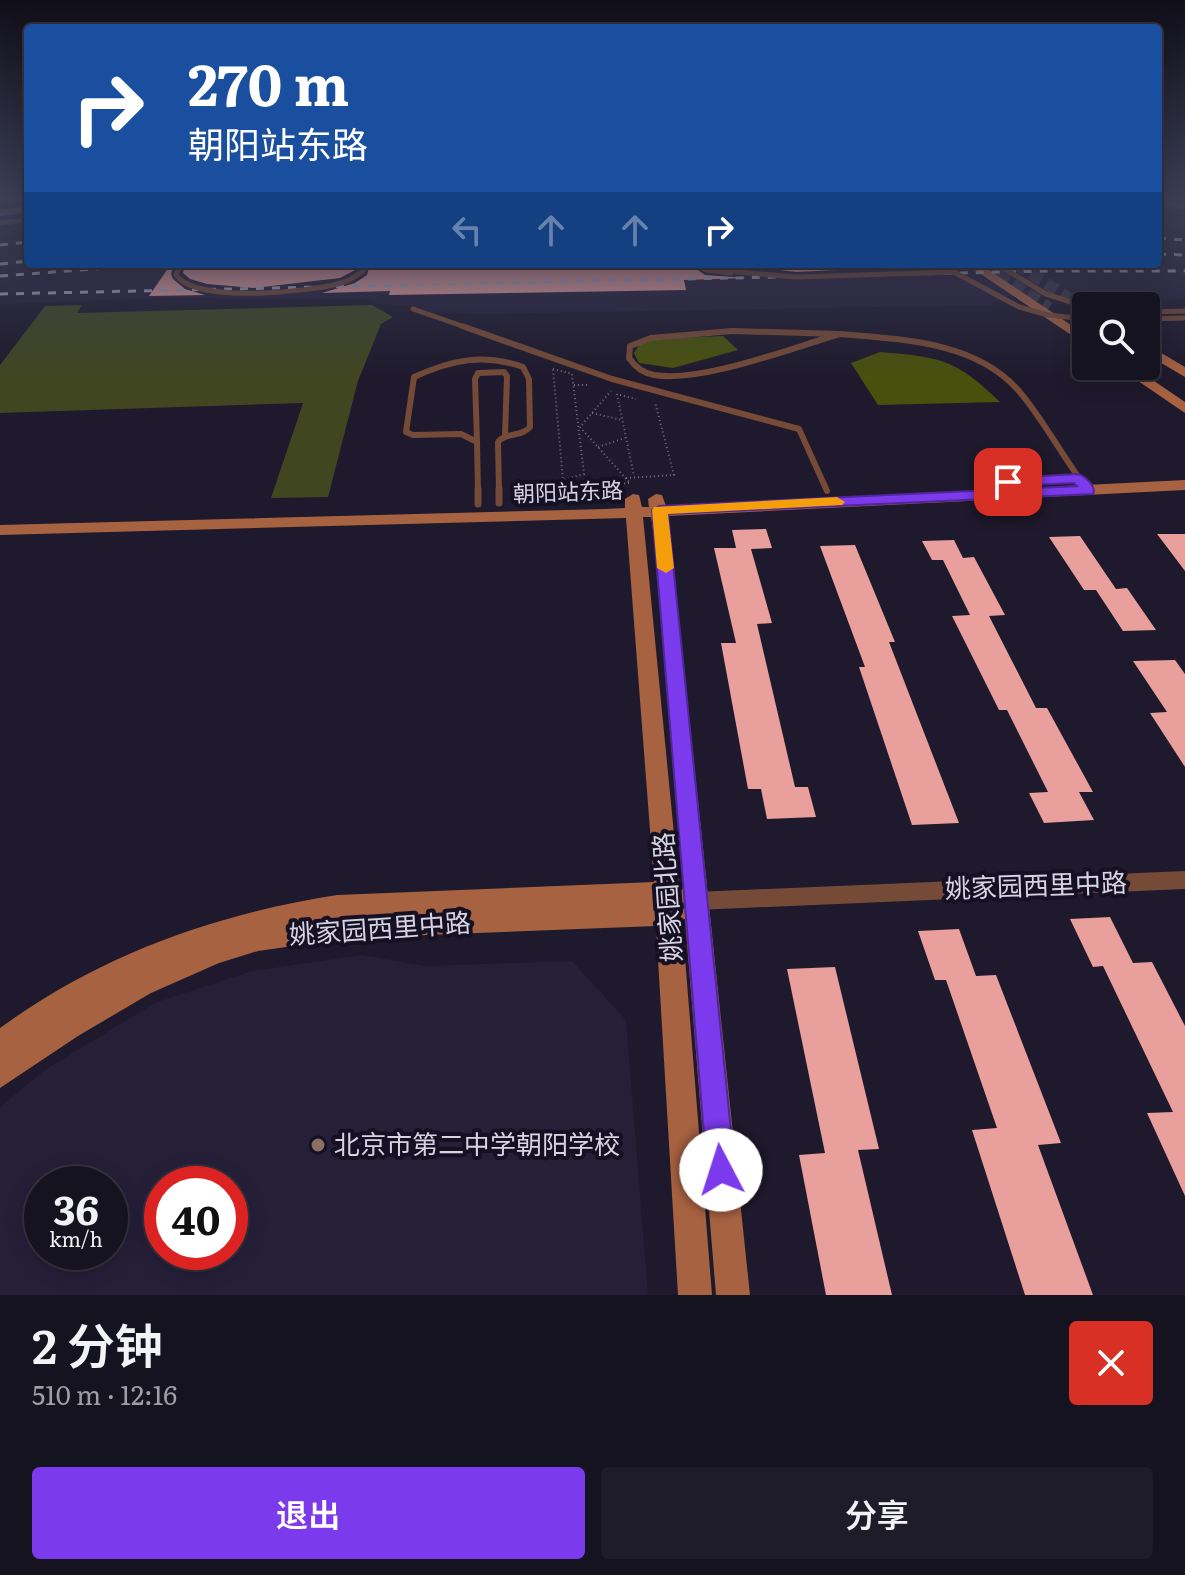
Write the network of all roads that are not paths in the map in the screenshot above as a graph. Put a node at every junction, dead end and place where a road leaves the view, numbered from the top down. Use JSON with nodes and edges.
{"nodes":[{"id":1,"x":178,"y":268,"type":"edge"},
{"id":2,"x":364,"y":268,"type":"edge"},
{"id":3,"x":702,"y":268,"type":"edge"},
{"id":4,"x":720,"y":268,"type":"edge"},
{"id":5,"x":950,"y":268,"type":"edge"},
{"id":6,"x":977,"y":268,"type":"edge"},
{"id":7,"x":1004,"y":268,"type":"edge"},
{"id":8,"x":935,"y":271,"type":"junction"},
{"id":9,"x":731,"y":273,"type":"junction"},
{"id":10,"x":1072,"y":302,"type":"edge"},
{"id":11,"x":1049,"y":308,"type":"tunnel mouth"},
{"id":12,"x":413,"y":309,"type":"dead end"},
{"id":13,"x":1185,"y":311,"type":"edge"},
{"id":14,"x":1160,"y":312,"type":"edge"},
{"id":15,"x":1072,"y":318,"type":"edge"},
{"id":16,"x":1185,"y":318,"type":"edge"},
{"id":17,"x":1160,"y":319,"type":"edge"},
{"id":18,"x":1072,"y":323,"type":"edge"},
{"id":19,"x":1072,"y":332,"type":"edge"},
{"id":20,"x":842,"y":334,"type":"junction"},
{"id":21,"x":1160,"y":357,"type":"edge"},
{"id":22,"x":1185,"y":373,"type":"edge"},
{"id":23,"x":1160,"y":378,"type":"edge"},
{"id":24,"x":1143,"y":380,"type":"edge"},
{"id":25,"x":1185,"y":394,"type":"edge"},
{"id":26,"x":1185,"y":409,"type":"edge"},
{"id":27,"x":505,"y":436,"type":"junction"},
{"id":28,"x":477,"y":442,"type":"junction"},
{"id":29,"x":1185,"y":473,"type":"edge"},
{"id":30,"x":1083,"y":484,"type":"junction"},
{"id":31,"x":1185,"y":485,"type":"edge"},
{"id":32,"x":827,"y":491,"type":"junction"},
{"id":33,"x":640,"y":496,"type":"junction"},
{"id":34,"x":499,"y":503,"type":"junction"},
{"id":35,"x":478,"y":504,"type":"junction"},
{"id":36,"x":0,"y":518,"type":"edge"},
{"id":37,"x":0,"y":530,"type":"edge"},
{"id":38,"x":1184,"y":882,"type":"edge"},
{"id":39,"x":696,"y":901,"type":"junction"},
{"id":40,"x":668,"y":904,"type":"junction"},
{"id":41,"x":0,"y":1046,"type":"edge"},
{"id":42,"x":0,"y":1073,"type":"edge"},
{"id":43,"x":695,"y":1295,"type":"edge"},
{"id":44,"x":733,"y":1295,"type":"edge"}],
"edges":[{"from":1,"to":2,"type":"lane","bridge":true},
{"from":3,"to":9,"type":"lane"},
{"from":4,"to":9,"type":"lane","bridge":true},
{"from":5,"to":8,"type":"lane","bridge":true},
{"from":6,"to":19,"type":"main road"},
{"from":7,"to":10,"type":"lane","bridge":true},
{"from":8,"to":9,"type":"lane","bridge":true},
{"from":8,"to":15,"type":"lane","bridge":true},
{"from":11,"to":18,"type":"main road"},
{"from":12,"to":32,"type":"lane"},
{"from":13,"to":14,"type":"lane"},
{"from":16,"to":17,"type":"lane"},
{"from":20,"to":20,"type":"lane"},
{"from":20,"to":30,"type":"lane"},
{"from":21,"to":22,"type":"main road"},
{"from":23,"to":25,"type":"main road"},
{"from":24,"to":26,"type":"main road"},
{"from":27,"to":28,"type":"lane"},
{"from":27,"to":28,"type":"lane"},
{"from":27,"to":34,"type":"lane"},
{"from":28,"to":35,"type":"lane"},
{"from":29,"to":30,"type":"main road","name":"朝阳站东路"},
{"from":30,"to":31,"type":"main road","name":"朝阳站东路"},
{"from":30,"to":32,"type":"main road","name":"朝阳站东路"},
{"from":30,"to":33,"type":"main road","name":"朝阳站东路"},
{"from":32,"to":33,"type":"main road","name":"朝阳站东路"},
{"from":33,"to":34,"type":"main road","name":"朝阳站东路"},
{"from":33,"to":37,"type":"main road","name":"朝阳站东路"},
{"from":33,"to":39,"type":"main road","name":"姚家园北路"},
{"from":33,"to":40,"type":"main road","name":"姚家园北路"},
{"from":34,"to":35,"type":"main road","name":"朝阳站东路"},
{"from":35,"to":36,"type":"main road","name":"朝阳站东路"},
{"from":38,"to":39,"type":"street","name":"姚家园西里中路"},
{"from":39,"to":40,"type":"main road","name":"姚家园西里中路"},
{"from":39,"to":44,"type":"main road","name":"姚家园北路"},
{"from":40,"to":41,"type":"main road","name":"姚家园西里中路"},
{"from":40,"to":42,"type":"main road","name":"姚家园西里中路"},
{"from":40,"to":43,"type":"main road","name":"姚家园北路"}]}
